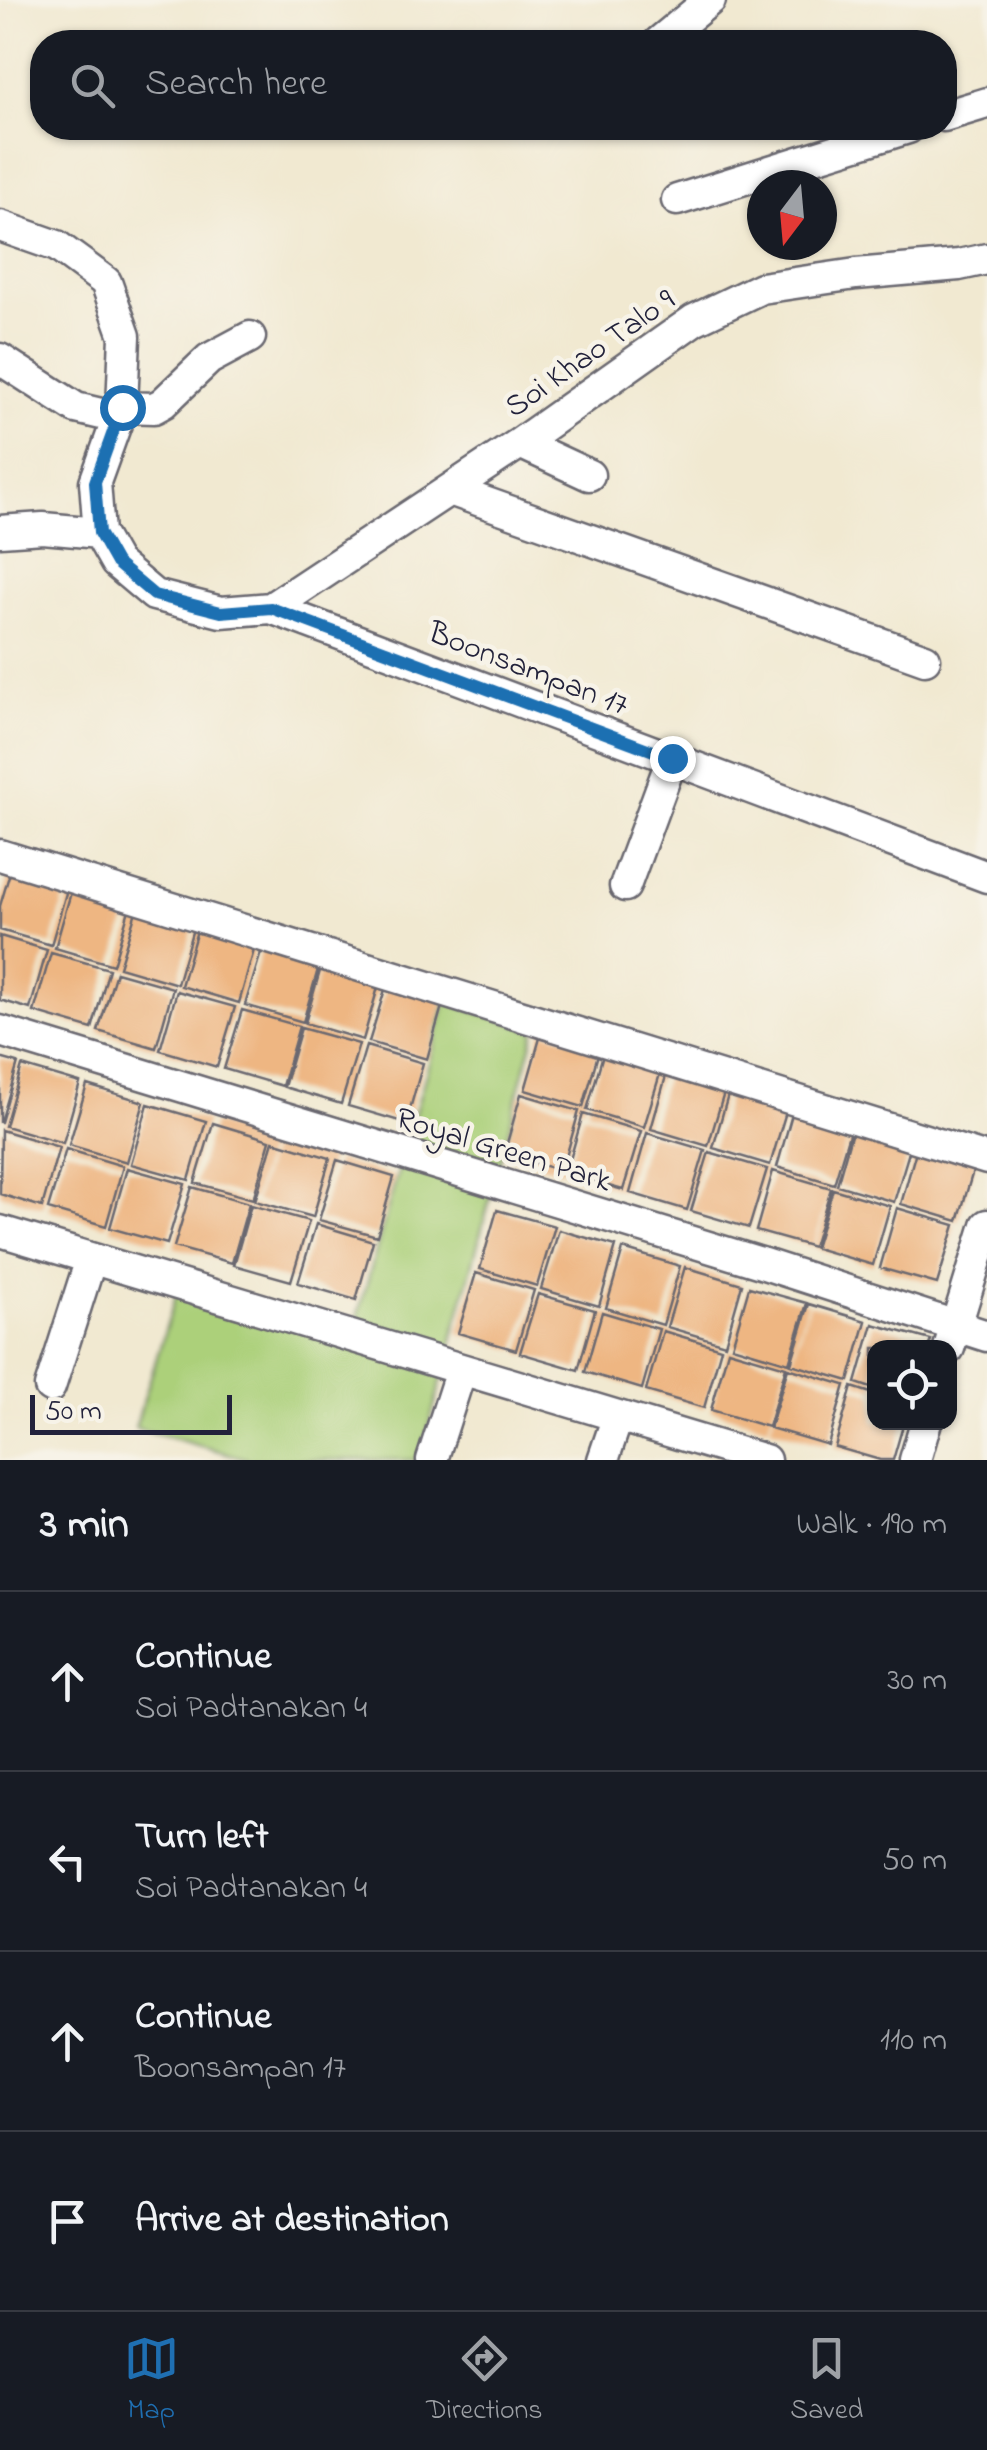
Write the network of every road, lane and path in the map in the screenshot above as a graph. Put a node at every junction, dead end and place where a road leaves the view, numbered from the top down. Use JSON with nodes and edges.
{"nodes":[{"id":1,"x":710,"y":0,"type":"edge"},
{"id":2,"x":674,"y":30,"type":"edge"},
{"id":3,"x":987,"y":103,"type":"edge"},
{"id":4,"x":957,"y":112,"type":"edge"},
{"id":5,"x":870,"y":140,"type":"edge"},
{"id":6,"x":677,"y":200,"type":"dead end"},
{"id":7,"x":0,"y":226,"type":"edge"},
{"id":8,"x":987,"y":258,"type":"edge"},
{"id":9,"x":250,"y":337,"type":"dead end"},
{"id":10,"x":0,"y":360,"type":"edge"},
{"id":11,"x":120,"y":412,"type":"junction"},
{"id":12,"x":520,"y":443,"type":"junction"},
{"id":13,"x":589,"y":475,"type":"dead end"},
{"id":14,"x":450,"y":490,"type":"junction"},
{"id":15,"x":0,"y":531,"type":"edge"},
{"id":16,"x":99,"y":533,"type":"junction"},
{"id":17,"x":271,"y":608,"type":"junction"},
{"id":18,"x":926,"y":660,"type":"dead end"},
{"id":19,"x":672,"y":758,"type":"junction"},
{"id":20,"x":0,"y":855,"type":"edge"},
{"id":21,"x":987,"y":877,"type":"edge"},
{"id":22,"x":626,"y":886,"type":"dead end"},
{"id":23,"x":0,"y":1031,"type":"edge"},
{"id":24,"x":987,"y":1160,"type":"edge"},
{"id":25,"x":987,"y":1225,"type":"edge"},
{"id":26,"x":0,"y":1231,"type":"edge"},
{"id":27,"x":92,"y":1258,"type":"junction"},
{"id":28,"x":987,"y":1336,"type":"edge"},
{"id":29,"x":952,"y":1337,"type":"edge"},
{"id":30,"x":460,"y":1370,"type":"junction"},
{"id":31,"x":50,"y":1387,"type":"dead end"},
{"id":32,"x":618,"y":1416,"type":"junction"},
{"id":33,"x":924,"y":1430,"type":"edge"},
{"id":34,"x":432,"y":1460,"type":"edge"},
{"id":35,"x":604,"y":1460,"type":"edge"},
{"id":36,"x":765,"y":1460,"type":"edge"},
{"id":37,"x":915,"y":1460,"type":"edge"}],
"edges":[{"from":1,"to":2,"type":"street"},
{"from":3,"to":4,"type":"street"},
{"from":5,"to":6,"type":"street"},
{"from":7,"to":11,"type":"street"},
{"from":8,"to":12,"type":"street","name":"Soi Khao Talo 9"},
{"from":9,"to":11,"type":"street"},
{"from":10,"to":11,"type":"street"},
{"from":11,"to":16,"type":"street"},
{"from":12,"to":13,"type":"street"},
{"from":12,"to":14,"type":"street","name":"Soi Khao Talo 9"},
{"from":14,"to":17,"type":"street","name":"Soi Khao Talo 9"},
{"from":14,"to":18,"type":"street"},
{"from":15,"to":16,"type":"street"},
{"from":16,"to":17,"type":"street"},
{"from":17,"to":19,"type":"street","name":"Boonsampan 17"},
{"from":19,"to":21,"type":"street","name":"Boonsampan 17"},
{"from":19,"to":22,"type":"street"},
{"from":20,"to":24,"type":"street"},
{"from":23,"to":29,"type":"street","name":"Royal Green Park"},
{"from":25,"to":29,"type":"street"},
{"from":26,"to":27,"type":"street"},
{"from":27,"to":30,"type":"street"},
{"from":27,"to":31,"type":"street"},
{"from":28,"to":29,"type":"street","name":"Royal Green Park"},
{"from":30,"to":32,"type":"street"},
{"from":30,"to":34,"type":"street"},
{"from":32,"to":35,"type":"street"},
{"from":32,"to":36,"type":"street"},
{"from":33,"to":37,"type":"street"}]}
